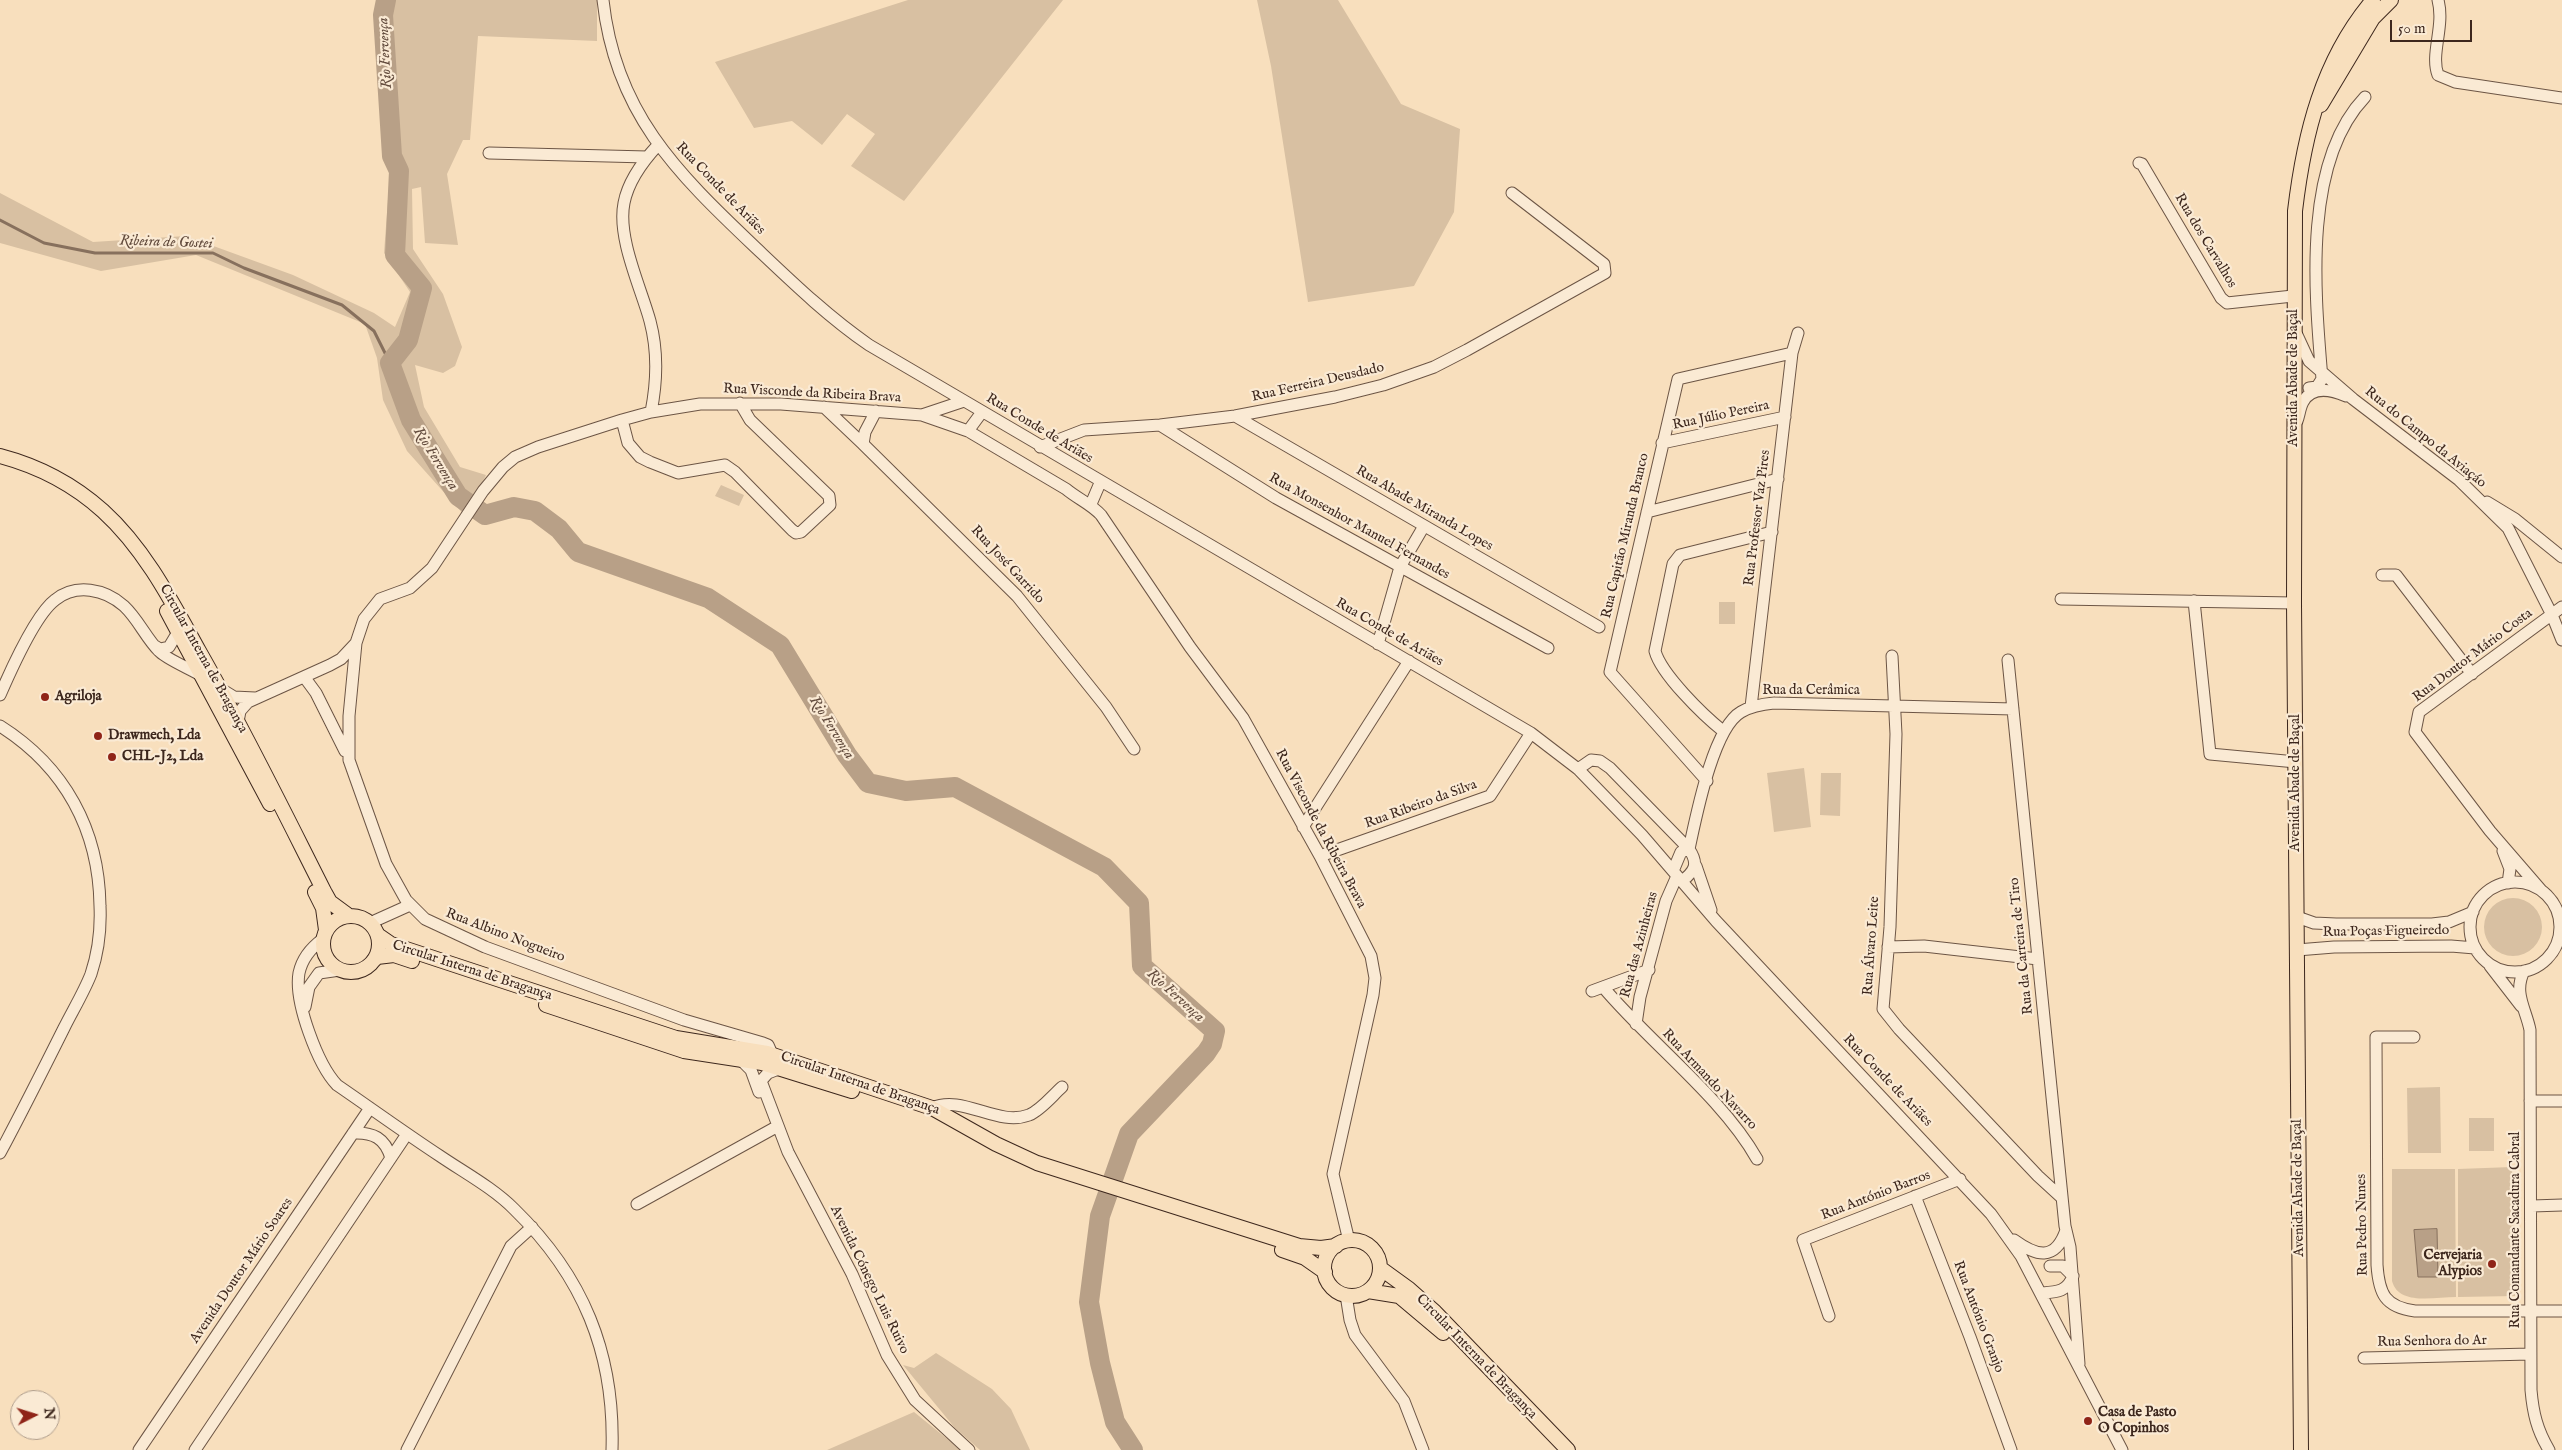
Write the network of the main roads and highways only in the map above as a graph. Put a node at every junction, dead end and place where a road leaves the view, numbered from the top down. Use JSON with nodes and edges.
{"nodes":[{"id":1,"x":2373,"y":0,"type":"edge"},
{"id":2,"x":2391,"y":0,"type":"edge"},
{"id":3,"x":2312,"y":117,"type":"junction"},
{"id":4,"x":0,"y":456,"type":"edge"},
{"id":5,"x":0,"y":463,"type":"edge"},
{"id":6,"x":189,"y":653,"type":"junction"},
{"id":7,"x":252,"y":748,"type":"junction"},
{"id":8,"x":349,"y":916,"type":"junction"},
{"id":9,"x":374,"y":929,"type":"junction"},
{"id":10,"x":325,"y":935,"type":"junction"},
{"id":11,"x":373,"y":961,"type":"junction"},
{"id":12,"x":1057,"y":1173,"type":"junction"},
{"id":13,"x":1173,"y":1210,"type":"junction"},
{"id":14,"x":1343,"y":1243,"type":"junction"},
{"id":15,"x":1380,"y":1268,"type":"junction"},
{"id":16,"x":1325,"y":1272,"type":"junction"},
{"id":17,"x":1368,"y":1291,"type":"junction"},
{"id":18,"x":1558,"y":1450,"type":"edge"},
{"id":19,"x":1568,"y":1450,"type":"edge"},
{"id":20,"x":2301,"y":1450,"type":"edge"}],
"edges":[{"from":1,"to":3,"type":"main road","name":"Avenida Abade de Baçal"},
{"from":2,"to":3,"type":"main road","name":"Avenida Abade de Baçal"},
{"from":3,"to":20,"type":"main road","name":"Avenida Abade de Baçal"},
{"from":4,"to":7,"type":"main road","name":"Circular Interna de Bragança"},
{"from":5,"to":6,"type":"main road","name":"Circular Interna de Bragança"},
{"from":6,"to":7,"type":"main road"},
{"from":6,"to":10,"type":"main road","name":"Circular Interna de Bragança"},
{"from":7,"to":8,"type":"main road","name":"Circular Interna de Bragança"},
{"from":8,"to":9,"type":"main road"},
{"from":8,"to":10,"type":"main road"},
{"from":9,"to":11,"type":"main road"},
{"from":9,"to":12,"type":"main road","name":"Circular Interna de Bragança"},
{"from":10,"to":11,"type":"main road"},
{"from":11,"to":12,"type":"main road","name":"Circular Interna de Bragança"},
{"from":12,"to":13,"type":"main road","name":"Circular Interna de Bragança"},
{"from":13,"to":14,"type":"main road","name":"Circular Interna de Bragança"},
{"from":13,"to":16,"type":"main road","name":"Circular Interna de Bragança"},
{"from":14,"to":15,"type":"main road"},
{"from":14,"to":16,"type":"main road"},
{"from":15,"to":17,"type":"main road"},
{"from":15,"to":19,"type":"main road","name":"Circular Interna de Bragança"},
{"from":16,"to":17,"type":"main road"},
{"from":17,"to":18,"type":"main road","name":"Circular Interna de Bragança"}]}
